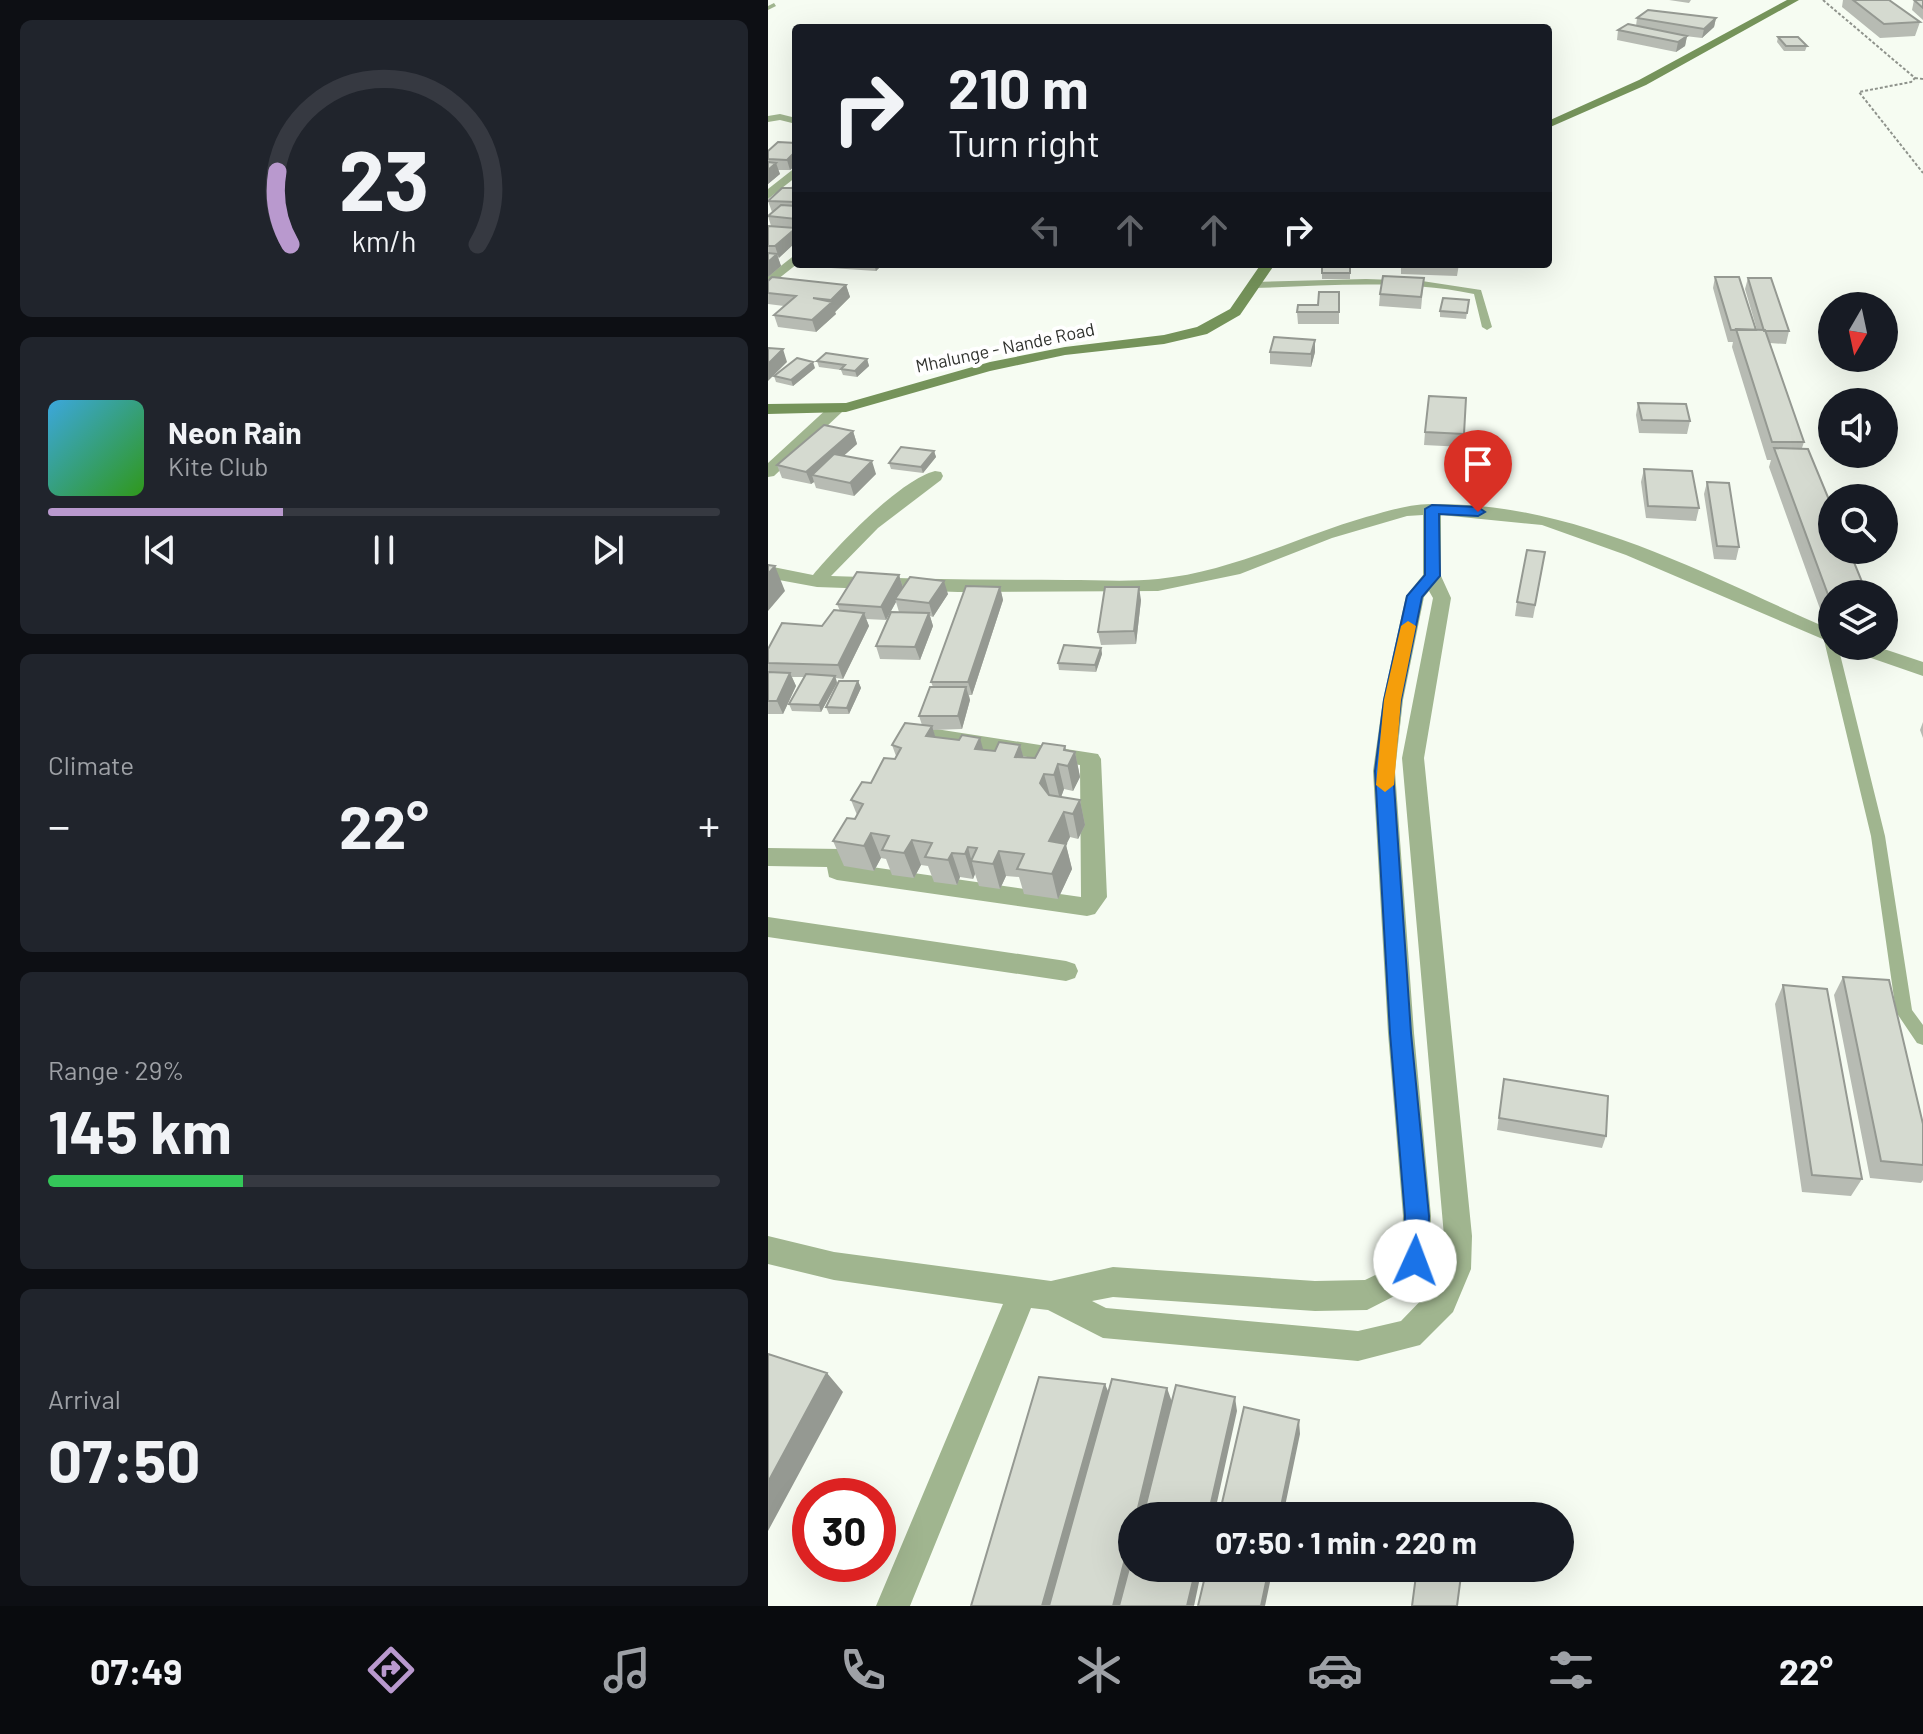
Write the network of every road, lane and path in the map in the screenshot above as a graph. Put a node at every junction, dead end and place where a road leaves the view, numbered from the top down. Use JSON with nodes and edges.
{"nodes":[{"id":1,"x":1794,"y":0,"type":"edge"},
{"id":2,"x":1823,"y":0,"type":"edge"},
{"id":3,"x":1915,"y":78,"type":"junction"},
{"id":4,"x":1923,"y":79,"type":"edge"},
{"id":5,"x":768,"y":119,"type":"edge"},
{"id":6,"x":792,"y":120,"type":"edge"},
{"id":7,"x":1552,"y":123,"type":"edge"},
{"id":8,"x":1923,"y":173,"type":"edge"},
{"id":9,"x":792,"y":174,"type":"edge"},
{"id":10,"x":768,"y":195,"type":"edge"},
{"id":11,"x":792,"y":262,"type":"edge"},
{"id":12,"x":1265,"y":268,"type":"edge"},
{"id":13,"x":768,"y":283,"type":"edge"},
{"id":14,"x":1253,"y":285,"type":"junction"},
{"id":15,"x":1487,"y":327,"type":"dead end"},
{"id":16,"x":768,"y":409,"type":"edge"},
{"id":17,"x":836,"y":409,"type":"junction"},
{"id":18,"x":768,"y":472,"type":"edge"},
{"id":19,"x":935,"y":476,"type":"dead end"},
{"id":20,"x":1432,"y":509,"type":"junction"},
{"id":21,"x":768,"y":572,"type":"edge"},
{"id":22,"x":1432,"y":576,"type":"junction"},
{"id":23,"x":817,"y":581,"type":"junction"},
{"id":24,"x":1818,"y":631,"type":"edge"},
{"id":25,"x":1836,"y":660,"type":"edge"},
{"id":26,"x":1896,"y":660,"type":"edge"},
{"id":27,"x":1923,"y":669,"type":"edge"},
{"id":28,"x":898,"y":756,"type":"edge"},
{"id":29,"x":855,"y":833,"type":"edge"},
{"id":30,"x":768,"y":857,"type":"edge"},
{"id":31,"x":841,"y":858,"type":"junction"},
{"id":32,"x":768,"y":927,"type":"edge"},
{"id":33,"x":1066,"y":971,"type":"dead end"},
{"id":34,"x":1923,"y":1038,"type":"edge"},
{"id":35,"x":768,"y":1250,"type":"edge"},
{"id":36,"x":1037,"y":1295,"type":"junction"},
{"id":37,"x":893,"y":1606,"type":"edge"}],
"edges":[{"from":1,"to":7,"type":"main road"},
{"from":2,"to":3,"type":"path"},
{"from":3,"to":4,"type":"path"},
{"from":3,"to":8,"type":"path"},
{"from":5,"to":6,"type":"street"},
{"from":9,"to":10,"type":"street"},
{"from":11,"to":13,"type":"street"},
{"from":12,"to":14,"type":"main road","name":"Mhalunge - Nande Road"},
{"from":14,"to":15,"type":"lane"},
{"from":14,"to":17,"type":"main road","name":"Mhalunge - Nande Road"},
{"from":16,"to":17,"type":"main road","name":"Mhalunge - Nande Road"},
{"from":17,"to":18,"type":"street"},
{"from":19,"to":23,"type":"street"},
{"from":20,"to":22,"type":"street"},
{"from":20,"to":23,"type":"street"},
{"from":20,"to":24,"type":"street"},
{"from":21,"to":23,"type":"street"},
{"from":22,"to":36,"type":"street"},
{"from":22,"to":36,"type":"street"},
{"from":25,"to":34,"type":"lane"},
{"from":26,"to":27,"type":"street"},
{"from":28,"to":31,"type":"street"},
{"from":29,"to":31,"type":"street"},
{"from":30,"to":31,"type":"street"},
{"from":32,"to":33,"type":"street"},
{"from":35,"to":36,"type":"street"},
{"from":36,"to":37,"type":"street"}]}
